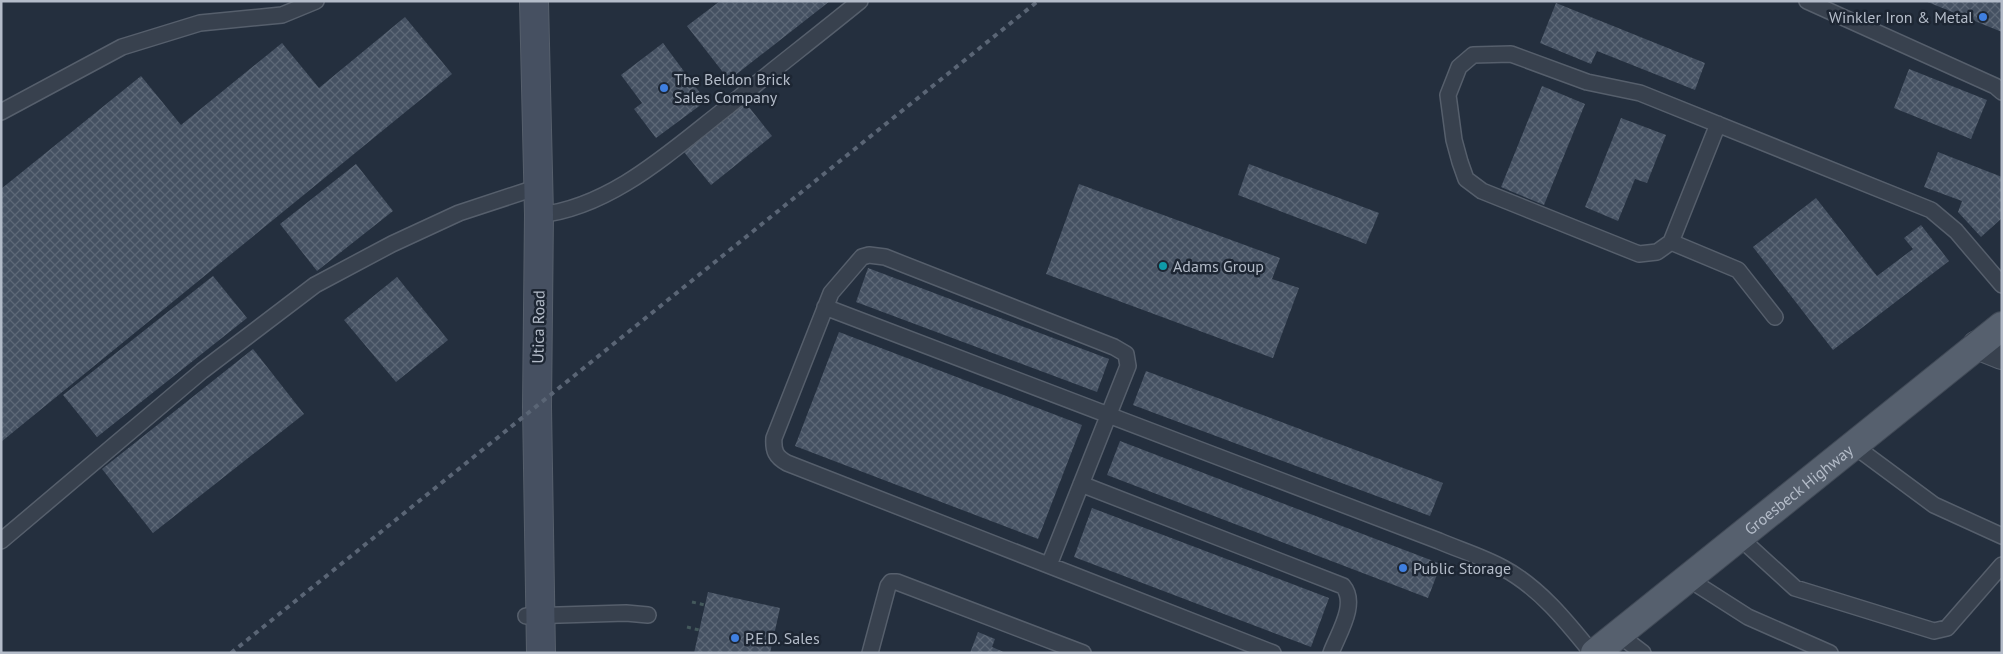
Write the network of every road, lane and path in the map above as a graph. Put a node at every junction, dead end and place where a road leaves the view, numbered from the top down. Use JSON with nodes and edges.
{"nodes":[{"id":1,"x":316,"y":1,"type":"edge"},
{"id":2,"x":534,"y":1,"type":"edge"},
{"id":3,"x":860,"y":1,"type":"edge"},
{"id":4,"x":1807,"y":1,"type":"edge"},
{"id":5,"x":2002,"y":92,"type":"edge"},
{"id":6,"x":1,"y":112,"type":"edge"},
{"id":7,"x":1718,"y":124,"type":"junction"},
{"id":8,"x":538,"y":187,"type":"junction"},
{"id":9,"x":539,"y":215,"type":"junction"},
{"id":10,"x":1671,"y":242,"type":"junction"},
{"id":11,"x":2002,"y":285,"type":"edge"},
{"id":12,"x":825,"y":307,"type":"junction"},
{"id":13,"x":1775,"y":317,"type":"dead end"},
{"id":14,"x":2002,"y":326,"type":"edge"},
{"id":15,"x":1990,"y":350,"type":"edge"},
{"id":16,"x":1108,"y":415,"type":"junction"},
{"id":17,"x":1853,"y":445,"type":"junction"},
{"id":18,"x":1081,"y":484,"type":"junction"},
{"id":19,"x":2002,"y":536,"type":"edge"},
{"id":20,"x":1738,"y":537,"type":"junction"},
{"id":21,"x":1,"y":541,"type":"edge"},
{"id":22,"x":2002,"y":564,"type":"edge"},
{"id":23,"x":1049,"y":565,"type":"junction"},
{"id":24,"x":1687,"y":578,"type":"junction"},
{"id":25,"x":692,"y":602,"type":"dead end"},
{"id":26,"x":705,"y":605,"type":"dead end"},
{"id":27,"x":648,"y":615,"type":"dead end"},
{"id":28,"x":533,"y":616,"type":"junction"},
{"id":29,"x":686,"y":627,"type":"dead end"},
{"id":30,"x":699,"y":630,"type":"dead end"},
{"id":31,"x":1618,"y":634,"type":"junction"},
{"id":32,"x":541,"y":653,"type":"edge"},
{"id":33,"x":870,"y":653,"type":"edge"},
{"id":34,"x":1084,"y":653,"type":"edge"},
{"id":35,"x":1273,"y":653,"type":"edge"},
{"id":36,"x":1331,"y":653,"type":"edge"},
{"id":37,"x":1594,"y":653,"type":"edge"},
{"id":38,"x":1643,"y":653,"type":"edge"},
{"id":39,"x":1830,"y":653,"type":"edge"}],
"edges":[{"from":1,"to":6,"type":"lane"},
{"from":2,"to":8,"type":"main road","name":"Utica Road"},
{"from":3,"to":9,"type":"lane"},
{"from":4,"to":5,"type":"lane"},
{"from":7,"to":10,"type":"lane"},
{"from":7,"to":10,"type":"lane"},
{"from":7,"to":11,"type":"lane"},
{"from":8,"to":9,"type":"main road","name":"Utica Road"},
{"from":8,"to":21,"type":"lane"},
{"from":9,"to":28,"type":"main road","name":"Utica Road"},
{"from":10,"to":13,"type":"lane"},
{"from":12,"to":16,"type":"lane"},
{"from":12,"to":16,"type":"lane"},
{"from":12,"to":23,"type":"lane"},
{"from":14,"to":15,"type":"main road","name":"Groesbeck Highway"},
{"from":15,"to":17,"type":"main road","name":"Groesbeck Highway"},
{"from":16,"to":18,"type":"lane"},
{"from":16,"to":37,"type":"lane"},
{"from":17,"to":19,"type":"lane"},
{"from":17,"to":20,"type":"main road","name":"Groesbeck Highway"},
{"from":18,"to":23,"type":"lane"},
{"from":18,"to":36,"type":"lane"},
{"from":20,"to":22,"type":"lane"},
{"from":20,"to":24,"type":"main road","name":"Groesbeck Highway"},
{"from":23,"to":35,"type":"lane"},
{"from":24,"to":31,"type":"main road","name":"Groesbeck Highway"},
{"from":24,"to":39,"type":"lane"},
{"from":25,"to":26,"type":"path"},
{"from":27,"to":28,"type":"lane"},
{"from":28,"to":32,"type":"main road","name":"Utica Road"},
{"from":29,"to":30,"type":"path"},
{"from":31,"to":37,"type":"main road","name":"Groesbeck Highway"},
{"from":31,"to":38,"type":"lane"},
{"from":33,"to":34,"type":"lane"}]}
